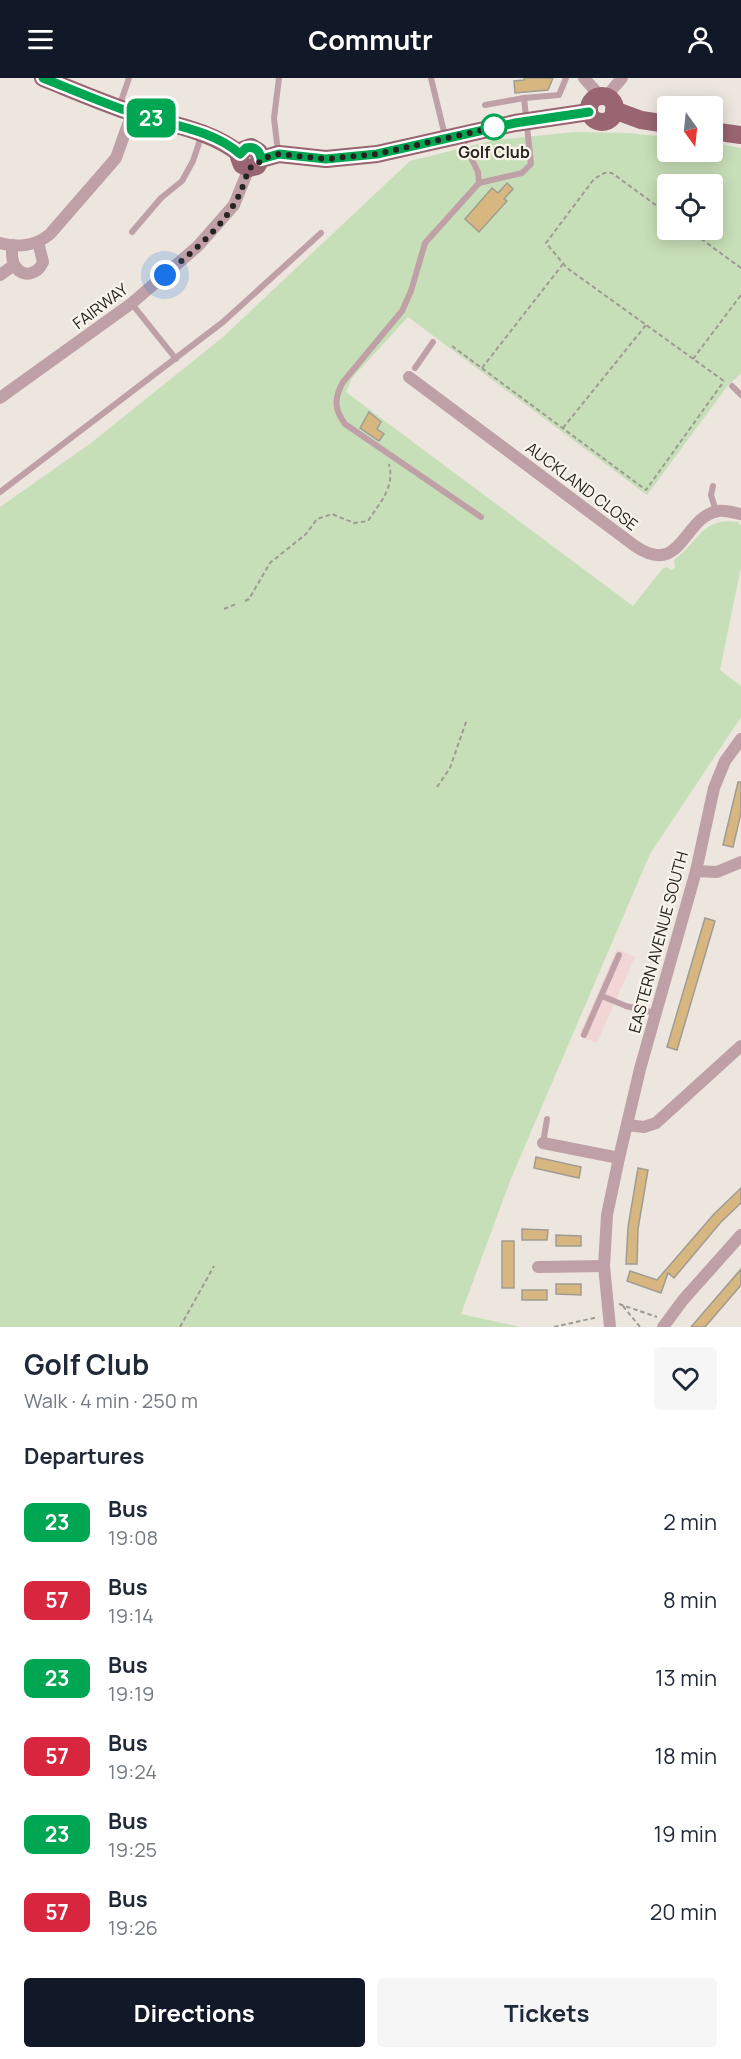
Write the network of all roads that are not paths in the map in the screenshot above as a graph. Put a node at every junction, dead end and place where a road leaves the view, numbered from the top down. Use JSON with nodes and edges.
{"nodes":[{"id":1,"x":43,"y":78,"type":"edge"},
{"id":2,"x":129,"y":78,"type":"edge"},
{"id":3,"x":279,"y":78,"type":"edge"},
{"id":4,"x":431,"y":78,"type":"edge"},
{"id":5,"x":566,"y":78,"type":"edge"},
{"id":6,"x":584,"y":78,"type":"edge"},
{"id":7,"x":622,"y":78,"type":"edge"},
{"id":8,"x":524,"y":98,"type":"junction"},
{"id":9,"x":607,"y":101,"type":"junction"},
{"id":10,"x":485,"y":105,"type":"dead end"},
{"id":11,"x":125,"y":110,"type":"junction"},
{"id":12,"x":526,"y":121,"type":"junction"},
{"id":13,"x":657,"y":122,"type":"edge"},
{"id":14,"x":723,"y":133,"type":"edge"},
{"id":15,"x":202,"y":134,"type":"junction"},
{"id":16,"x":741,"y":135,"type":"edge"},
{"id":17,"x":452,"y":136,"type":"junction"},
{"id":18,"x":279,"y":154,"type":"junction"},
{"id":19,"x":250,"y":160,"type":"junction"},
{"id":20,"x":479,"y":183,"type":"junction"},
{"id":21,"x":132,"y":232,"type":"dead end"},
{"id":22,"x":321,"y":233,"type":"dead end"},
{"id":23,"x":38,"y":242,"type":"junction"},
{"id":24,"x":4,"y":244,"type":"edge"},
{"id":25,"x":14,"y":265,"type":"junction"},
{"id":26,"x":0,"y":274,"type":"edge"},
{"id":27,"x":132,"y":303,"type":"junction"},
{"id":28,"x":433,"y":342,"type":"dead end"},
{"id":29,"x":176,"y":359,"type":"junction"},
{"id":30,"x":409,"y":376,"type":"joint"},
{"id":31,"x":732,"y":386,"type":"road end"},
{"id":32,"x":741,"y":395,"type":"edge"},
{"id":33,"x":0,"y":398,"type":"edge"},
{"id":34,"x":713,"y":486,"type":"dead end"},
{"id":35,"x":0,"y":492,"type":"edge"},
{"id":36,"x":716,"y":512,"type":"junction"},
{"id":37,"x":741,"y":514,"type":"edge"},
{"id":38,"x":481,"y":517,"type":"dead end"},
{"id":39,"x":741,"y":739,"type":"edge"},
{"id":40,"x":741,"y":862,"type":"edge"},
{"id":41,"x":696,"y":871,"type":"junction"},
{"id":42,"x":619,"y":955,"type":"dead end"},
{"id":43,"x":602,"y":996,"type":"junction"},
{"id":44,"x":655,"y":1013,"type":"junction"},
{"id":45,"x":584,"y":1035,"type":"dead end"},
{"id":46,"x":741,"y":1046,"type":"edge"},
{"id":47,"x":547,"y":1119,"type":"dead end"},
{"id":48,"x":627,"y":1125,"type":"junction"},
{"id":49,"x":543,"y":1143,"type":"joint"},
{"id":50,"x":619,"y":1158,"type":"junction"},
{"id":51,"x":741,"y":1235,"type":"edge"},
{"id":52,"x":604,"y":1266,"type":"junction"},
{"id":53,"x":538,"y":1267,"type":"dead end"},
{"id":54,"x":665,"y":1324,"type":"edge"},
{"id":55,"x":610,"y":1327,"type":"edge"}],
"edges":[{"from":1,"to":11,"type":"main road"},
{"from":2,"to":11,"type":"lane"},
{"from":3,"to":18,"type":"lane"},
{"from":4,"to":17,"type":"lane"},
{"from":5,"to":8,"type":"lane"},
{"from":6,"to":9,"type":"street"},
{"from":7,"to":9,"type":"street"},
{"from":8,"to":10,"type":"lane"},
{"from":8,"to":12,"type":"lane"},
{"from":9,"to":12,"type":"main road"},
{"from":9,"to":13,"type":"main road"},
{"from":11,"to":15,"type":"main road"},
{"from":11,"to":23,"type":"street"},
{"from":12,"to":17,"type":"main road"},
{"from":12,"to":20,"type":"lane"},
{"from":14,"to":16,"type":"main road"},
{"from":15,"to":19,"type":"main road"},
{"from":15,"to":21,"type":"lane"},
{"from":17,"to":18,"type":"main road"},
{"from":17,"to":20,"type":"lane"},
{"from":18,"to":19,"type":"main road"},
{"from":19,"to":27,"type":"street","name":"FAIRWAY"},
{"from":20,"to":38,"type":"lane"},
{"from":22,"to":29,"type":"lane"},
{"from":23,"to":24,"type":"street"},
{"from":23,"to":25,"type":"street"},
{"from":24,"to":25,"type":"street"},
{"from":25,"to":26,"type":"street"},
{"from":27,"to":29,"type":"lane"},
{"from":27,"to":33,"type":"street","name":"FAIRWAY"},
{"from":28,"to":30,"type":"lane"},
{"from":29,"to":35,"type":"lane"},
{"from":30,"to":36,"type":"street","name":"AUCKLAND CLOSE"},
{"from":31,"to":32,"type":"lane"},
{"from":34,"to":36,"type":"lane"},
{"from":36,"to":37,"type":"street"},
{"from":39,"to":41,"type":"street","name":"EASTERN AVENUE SOUTH"},
{"from":40,"to":41,"type":"street"},
{"from":41,"to":44,"type":"street","name":"EASTERN AVENUE SOUTH"},
{"from":42,"to":43,"type":"lane"},
{"from":43,"to":44,"type":"lane"},
{"from":43,"to":45,"type":"lane"},
{"from":44,"to":48,"type":"street","name":"EASTERN AVENUE SOUTH"},
{"from":46,"to":48,"type":"street"},
{"from":47,"to":49,"type":"lane"},
{"from":48,"to":50,"type":"street","name":"EASTERN AVENUE SOUTH"},
{"from":49,"to":50,"type":"street"},
{"from":50,"to":52,"type":"street","name":"EASTERN AVENUE SOUTH"},
{"from":51,"to":54,"type":"street"},
{"from":52,"to":53,"type":"street"},
{"from":52,"to":55,"type":"street","name":"EASTERN AVENUE SOUTH"}]}
